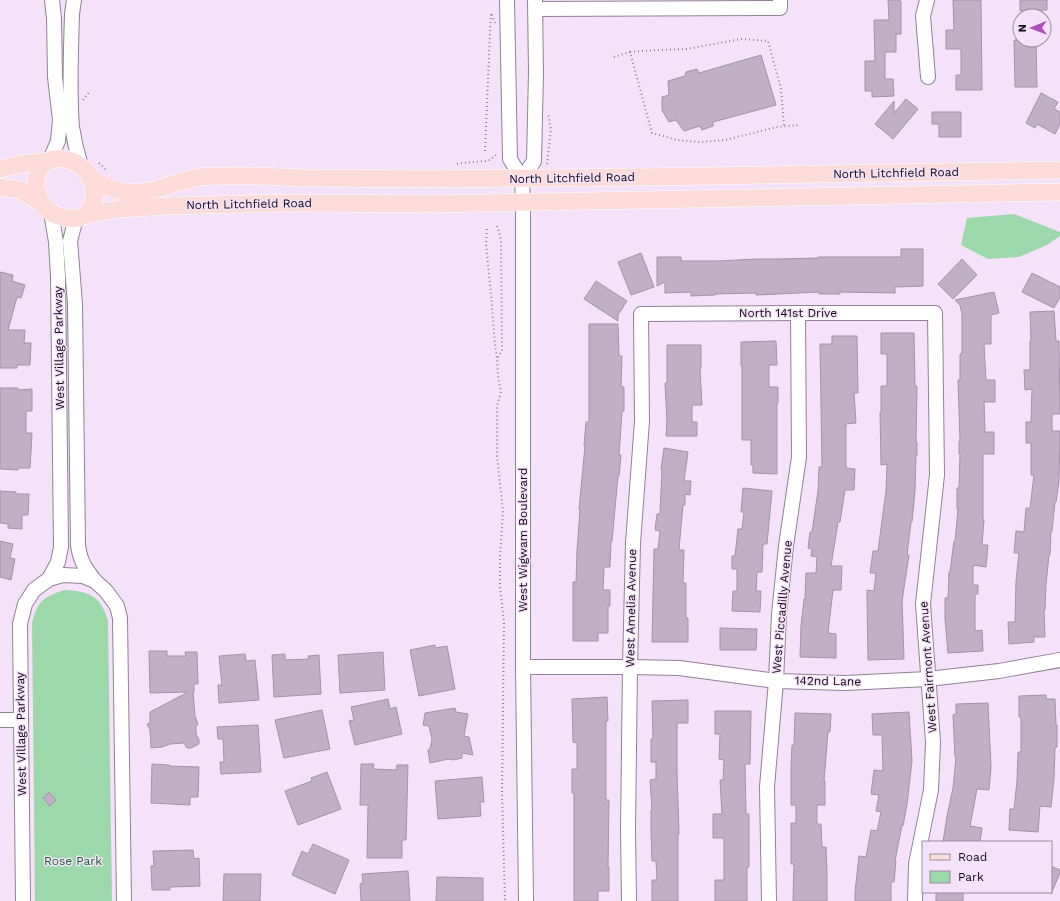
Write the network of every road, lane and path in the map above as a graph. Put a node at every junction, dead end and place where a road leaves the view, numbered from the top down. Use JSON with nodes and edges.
{"nodes":[{"id":1,"x":52,"y":0,"type":"edge"},
{"id":2,"x":74,"y":0,"type":"edge"},
{"id":3,"x":507,"y":0,"type":"edge"},
{"id":4,"x":927,"y":0,"type":"edge"},
{"id":5,"x":536,"y":4,"type":"edge"},
{"id":6,"x":655,"y":4,"type":"edge"},
{"id":7,"x":780,"y":4,"type":"edge"},
{"id":8,"x":495,"y":24,"type":"dead end"},
{"id":9,"x":630,"y":52,"type":"junction"},
{"id":10,"x":614,"y":57,"type":"dead end"},
{"id":11,"x":928,"y":77,"type":"dead end"},
{"id":12,"x":90,"y":91,"type":"dead end"},
{"id":13,"x":82,"y":103,"type":"dead end"},
{"id":14,"x":799,"y":125,"type":"dead end"},
{"id":15,"x":784,"y":126,"type":"junction"},
{"id":16,"x":499,"y":148,"type":"dead end"},
{"id":17,"x":485,"y":151,"type":"dead end"},
{"id":18,"x":49,"y":160,"type":"junction"},
{"id":19,"x":452,"y":165,"type":"dead end"},
{"id":20,"x":88,"y":167,"type":"junction"},
{"id":21,"x":0,"y":169,"type":"edge"},
{"id":22,"x":1060,"y":170,"type":"edge"},
{"id":23,"x":107,"y":172,"type":"dead end"},
{"id":24,"x":522,"y":179,"type":"junction"},
{"id":25,"x":0,"y":187,"type":"edge"},
{"id":26,"x":1060,"y":192,"type":"edge"},
{"id":27,"x":523,"y":202,"type":"junction"},
{"id":28,"x":47,"y":208,"type":"junction"},
{"id":29,"x":81,"y":216,"type":"junction"},
{"id":30,"x":497,"y":226,"type":"dead end"},
{"id":31,"x":486,"y":229,"type":"dead end"},
{"id":32,"x":798,"y":313,"type":"junction"},
{"id":33,"x":935,"y":313,"type":"joint"},
{"id":34,"x":641,"y":314,"type":"joint"},
{"id":35,"x":498,"y":358,"type":"junction"},
{"id":36,"x":77,"y":485,"type":"junction"},
{"id":37,"x":60,"y":486,"type":"junction"},
{"id":38,"x":49,"y":579,"type":"junction"},
{"id":39,"x":95,"y":581,"type":"junction"},
{"id":40,"x":1060,"y":660,"type":"edge"},
{"id":41,"x":630,"y":666,"type":"junction"},
{"id":42,"x":524,"y":667,"type":"junction"},
{"id":43,"x":928,"y":679,"type":"junction"},
{"id":44,"x":776,"y":681,"type":"junction"},
{"id":45,"x":0,"y":720,"type":"edge"},
{"id":46,"x":21,"y":720,"type":"junction"},
{"id":47,"x":23,"y":901,"type":"edge"},
{"id":48,"x":124,"y":901,"type":"edge"},
{"id":49,"x":506,"y":901,"type":"edge"},
{"id":50,"x":526,"y":901,"type":"edge"},
{"id":51,"x":629,"y":901,"type":"edge"},
{"id":52,"x":769,"y":901,"type":"edge"},
{"id":53,"x":915,"y":901,"type":"edge"}],
"edges":[{"from":1,"to":18,"type":"street"},
{"from":2,"to":20,"type":"street"},
{"from":3,"to":24,"type":"street","name":"West Wigwam Boulevard"},
{"from":4,"to":11,"type":"street"},
{"from":5,"to":6,"type":"street"},
{"from":5,"to":24,"type":"street"},
{"from":6,"to":7,"type":"street"},
{"from":8,"to":17,"type":"path"},
{"from":9,"to":10,"type":"path"},
{"from":9,"to":15,"type":"path"},
{"from":9,"to":15,"type":"path"},
{"from":12,"to":13,"type":"path"},
{"from":14,"to":15,"type":"path"},
{"from":16,"to":19,"type":"path"},
{"from":18,"to":20,"type":"main road"},
{"from":18,"to":21,"type":"main road"},
{"from":18,"to":28,"type":"main road"},
{"from":20,"to":23,"type":"path"},
{"from":20,"to":24,"type":"main road","name":"North Litchfield Road"},
{"from":20,"to":29,"type":"main road"},
{"from":22,"to":24,"type":"main road","name":"North Litchfield Road"},
{"from":24,"to":27,"type":"street","name":"West Wigwam Boulevard"},
{"from":25,"to":28,"type":"main road"},
{"from":26,"to":27,"type":"main road","name":"North Litchfield Road"},
{"from":27,"to":29,"type":"main road","name":"North Litchfield Road"},
{"from":27,"to":42,"type":"street","name":"West Wigwam Boulevard"},
{"from":28,"to":29,"type":"main road"},
{"from":28,"to":37,"type":"street","name":"West Village Parkway"},
{"from":29,"to":36,"type":"street","name":"West Village Parkway"},
{"from":30,"to":35,"type":"path"},
{"from":31,"to":35,"type":"path"},
{"from":32,"to":33,"type":"street","name":"North 141st Drive"},
{"from":32,"to":34,"type":"street","name":"North 141st Drive"},
{"from":32,"to":44,"type":"street","name":"West Piccadilly Avenue"},
{"from":33,"to":43,"type":"street","name":"West Fairmont Avenue"},
{"from":34,"to":41,"type":"street","name":"West Amelia Avenue"},
{"from":35,"to":49,"type":"path"},
{"from":36,"to":37,"type":"street"},
{"from":36,"to":39,"type":"street","name":"West Village Parkway"},
{"from":37,"to":38,"type":"street","name":"West Village Parkway"},
{"from":38,"to":39,"type":"street","name":"West Village Parkway"},
{"from":38,"to":46,"type":"street","name":"West Village Parkway"},
{"from":39,"to":48,"type":"street","name":"West Village Parkway"},
{"from":40,"to":43,"type":"street","name":"142nd Lane"},
{"from":41,"to":42,"type":"street","name":"142nd Lane"},
{"from":41,"to":44,"type":"street","name":"142nd Lane"},
{"from":41,"to":51,"type":"street","name":"West Amelia Avenue"},
{"from":42,"to":50,"type":"street","name":"West Wigwam Boulevard"},
{"from":43,"to":44,"type":"street","name":"142nd Lane"},
{"from":43,"to":53,"type":"street","name":"West Fairmont Avenue"},
{"from":44,"to":52,"type":"street","name":"West Piccadilly Avenue"},
{"from":45,"to":46,"type":"street"},
{"from":46,"to":47,"type":"street","name":"West Village Parkway"}]}
